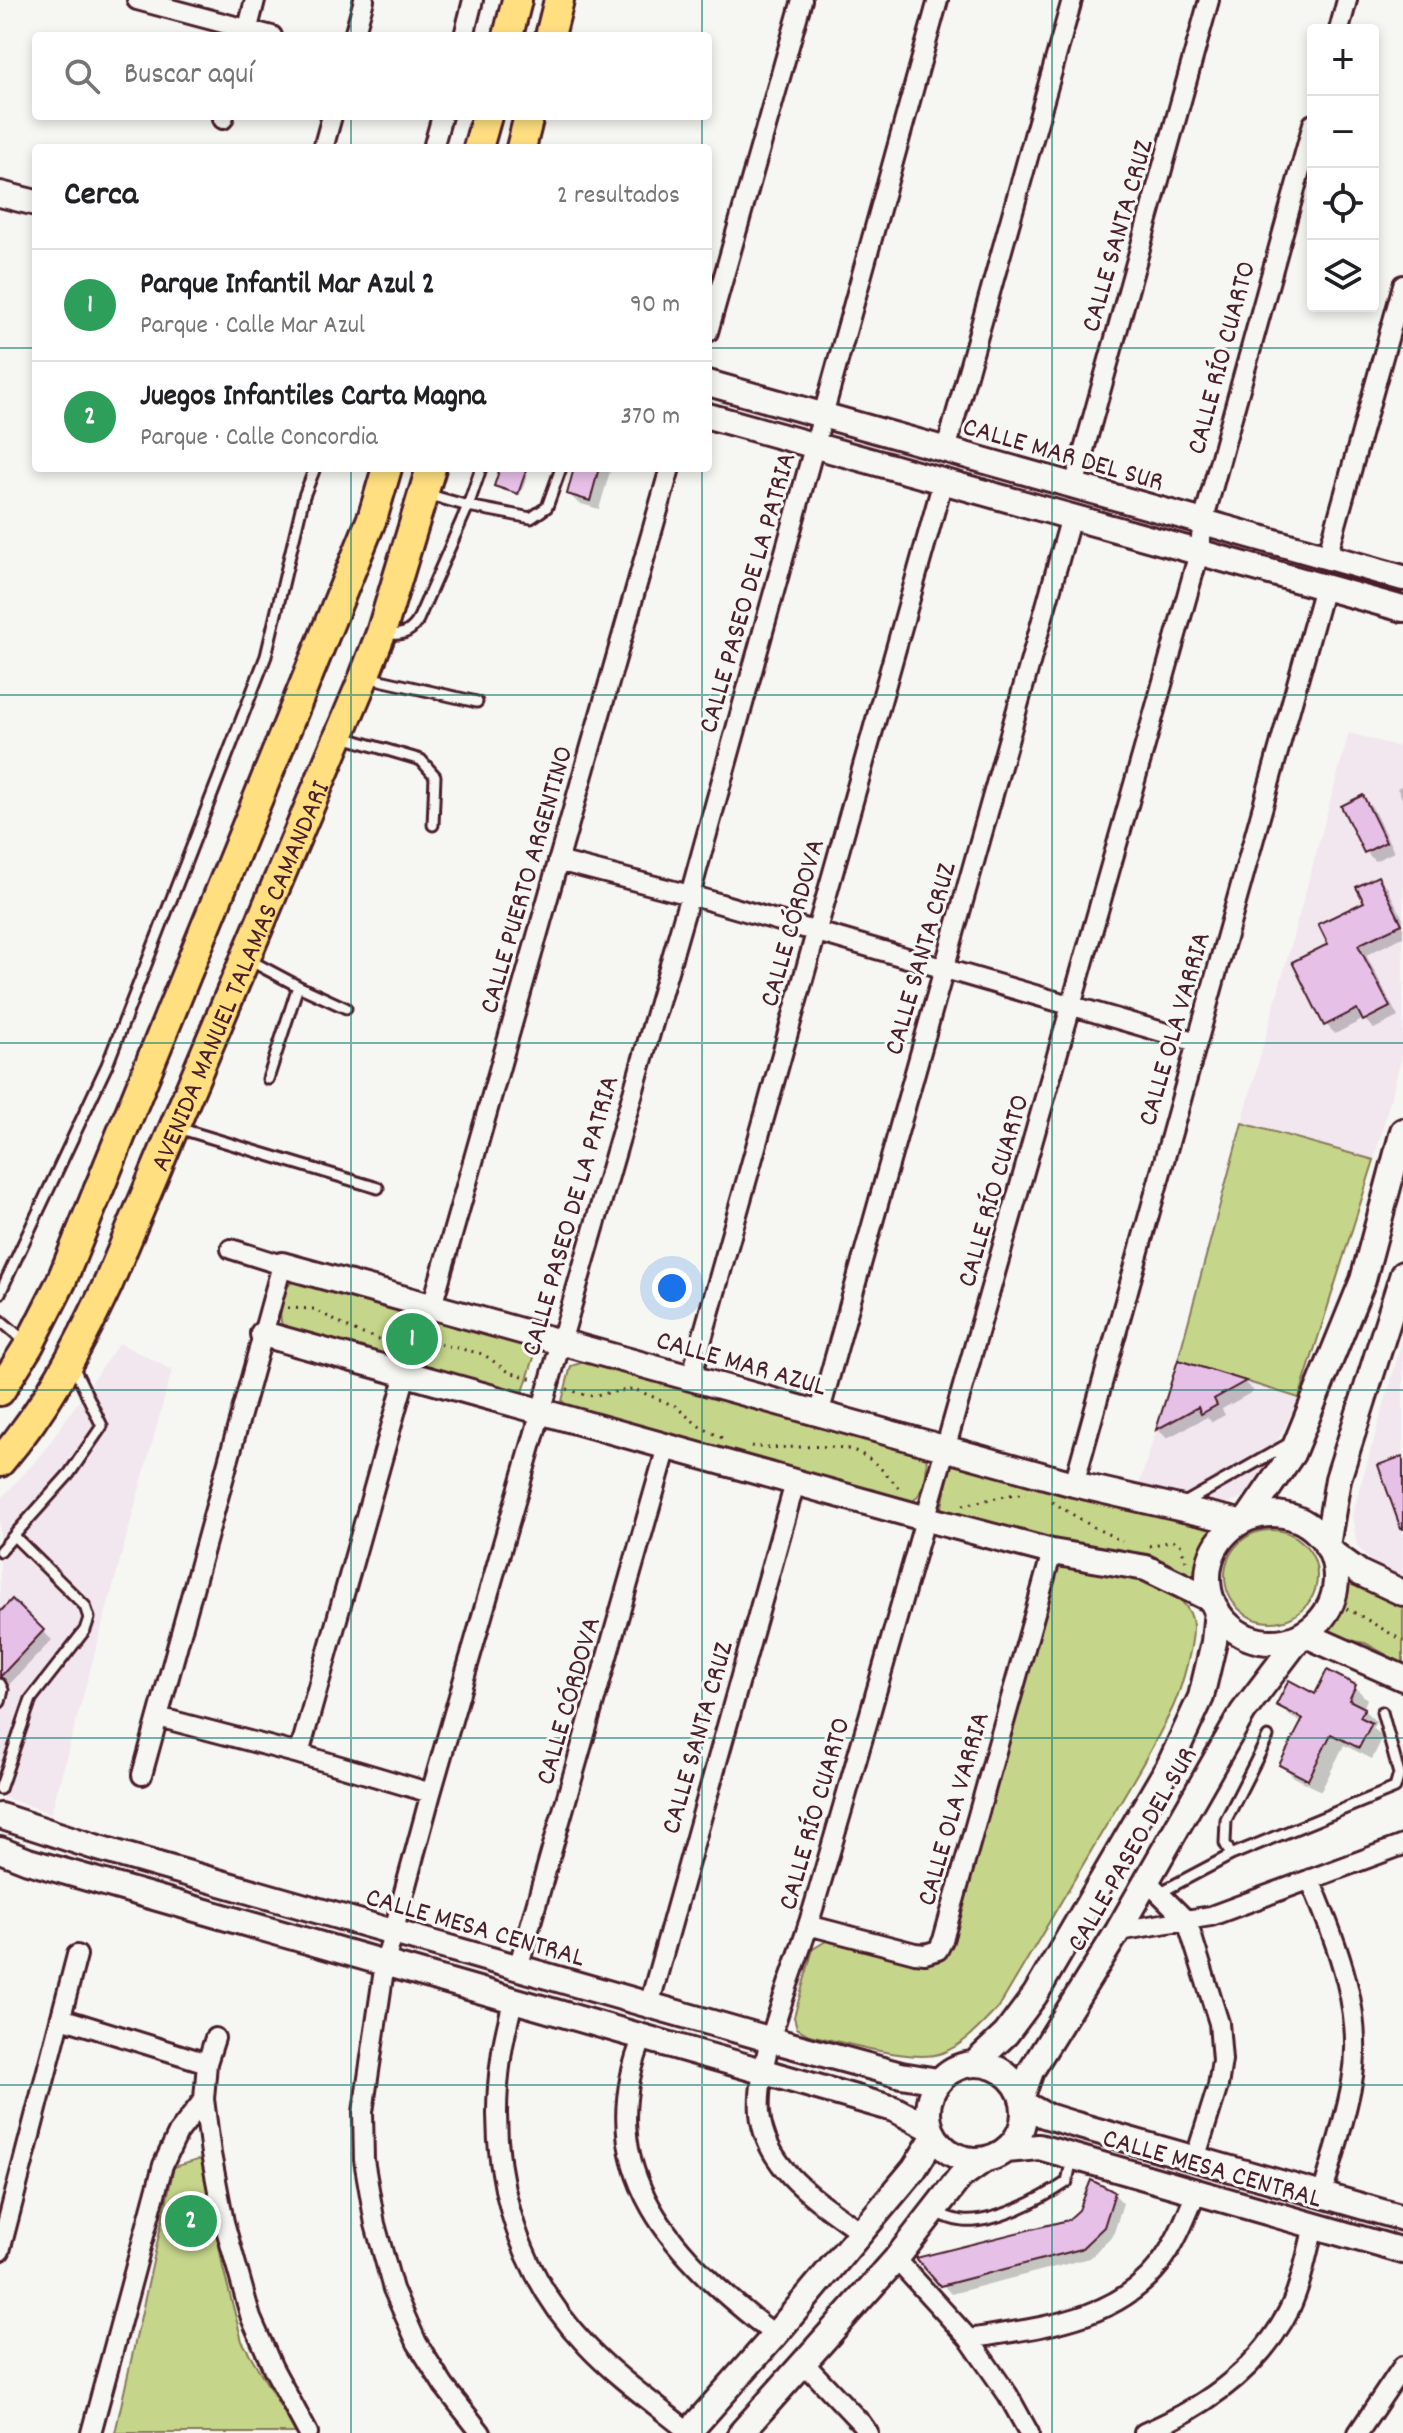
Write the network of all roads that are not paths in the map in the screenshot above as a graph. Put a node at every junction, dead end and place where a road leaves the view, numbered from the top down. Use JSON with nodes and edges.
{"nodes":[{"id":1,"x":255,"y":0,"type":"edge"},
{"id":2,"x":364,"y":0,"type":"edge"},
{"id":3,"x":473,"y":0,"type":"edge"},
{"id":4,"x":517,"y":0,"type":"edge"},
{"id":5,"x":559,"y":0,"type":"edge"},
{"id":6,"x":802,"y":0,"type":"edge"},
{"id":7,"x":938,"y":0,"type":"edge"},
{"id":8,"x":1072,"y":0,"type":"edge"},
{"id":9,"x":1209,"y":0,"type":"edge"},
{"id":10,"x":1347,"y":0,"type":"edge"},
{"id":11,"x":145,"y":1,"type":"edge"},
{"id":12,"x":1341,"y":24,"type":"edge"},
{"id":13,"x":244,"y":32,"type":"edge"},
{"id":14,"x":247,"y":32,"type":"edge"},
{"id":15,"x":355,"y":32,"type":"edge"},
{"id":16,"x":465,"y":32,"type":"edge"},
{"id":17,"x":509,"y":32,"type":"edge"},
{"id":18,"x":551,"y":32,"type":"edge"},
{"id":19,"x":331,"y":120,"type":"edge"},
{"id":20,"x":441,"y":120,"type":"edge"},
{"id":21,"x":486,"y":120,"type":"edge"},
{"id":22,"x":528,"y":120,"type":"edge"},
{"id":23,"x":324,"y":144,"type":"edge"},
{"id":24,"x":434,"y":144,"type":"edge"},
{"id":25,"x":479,"y":144,"type":"edge"},
{"id":26,"x":522,"y":144,"type":"edge"},
{"id":27,"x":1307,"y":146,"type":"edge"},
{"id":28,"x":0,"y":194,"type":"edge"},
{"id":29,"x":32,"y":202,"type":"edge"},
{"id":30,"x":1403,"y":285,"type":"edge"},
{"id":31,"x":712,"y":318,"type":"edge"},
{"id":32,"x":712,"y":384,"type":"edge"},
{"id":33,"x":823,"y":415,"type":"junction"},
{"id":34,"x":712,"y":417,"type":"edge"},
{"id":35,"x":815,"y":445,"type":"junction"},
{"id":36,"x":946,"y":450,"type":"junction"},
{"id":37,"x":313,"y":472,"type":"edge"},
{"id":38,"x":386,"y":472,"type":"edge"},
{"id":39,"x":480,"y":472,"type":"edge"},
{"id":40,"x":560,"y":472,"type":"edge"},
{"id":41,"x":669,"y":472,"type":"edge"},
{"id":42,"x":427,"y":481,"type":"edge"},
{"id":43,"x":943,"y":481,"type":"junction"},
{"id":44,"x":1074,"y":486,"type":"junction"},
{"id":45,"x":468,"y":506,"type":"junction"},
{"id":46,"x":1071,"y":517,"type":"junction"},
{"id":47,"x":1203,"y":522,"type":"junction"},
{"id":48,"x":1199,"y":553,"type":"junction"},
{"id":49,"x":1327,"y":557,"type":"junction"},
{"id":50,"x":1403,"y":578,"type":"edge"},
{"id":51,"x":1324,"y":587,"type":"junction"},
{"id":52,"x":1403,"y":609,"type":"edge"},
{"id":53,"x":381,"y":633,"type":"junction"},
{"id":54,"x":364,"y":677,"type":"junction"},
{"id":55,"x":477,"y":702,"type":"dead end"},
{"id":56,"x":340,"y":736,"type":"junction"},
{"id":57,"x":433,"y":825,"type":"dead end"},
{"id":58,"x":558,"y":861,"type":"junction"},
{"id":59,"x":690,"y":895,"type":"junction"},
{"id":60,"x":816,"y":931,"type":"junction"},
{"id":61,"x":246,"y":959,"type":"junction"},
{"id":62,"x":944,"y":969,"type":"junction"},
{"id":63,"x":298,"y":986,"type":"junction"},
{"id":64,"x":1072,"y":1006,"type":"junction"},
{"id":65,"x":346,"y":1008,"type":"dead end"},
{"id":66,"x":1197,"y":1042,"type":"junction"},
{"id":67,"x":268,"y":1079,"type":"dead end"},
{"id":68,"x":175,"y":1127,"type":"junction"},
{"id":69,"x":1403,"y":1131,"type":"edge"},
{"id":70,"x":378,"y":1188,"type":"dead end"},
{"id":71,"x":231,"y":1249,"type":"dead end"},
{"id":72,"x":282,"y":1265,"type":"junction"},
{"id":73,"x":1403,"y":1274,"type":"edge"},
{"id":74,"x":0,"y":1293,"type":"edge"},
{"id":75,"x":432,"y":1306,"type":"junction"},
{"id":76,"x":0,"y":1320,"type":"edge"},
{"id":77,"x":263,"y":1334,"type":"junction"},
{"id":78,"x":561,"y":1342,"type":"junction"},
{"id":79,"x":29,"y":1345,"type":"junction"},
{"id":80,"x":71,"y":1361,"type":"junction"},
{"id":81,"x":406,"y":1374,"type":"junction"},
{"id":82,"x":691,"y":1378,"type":"junction"},
{"id":83,"x":0,"y":1391,"type":"edge"},
{"id":84,"x":541,"y":1412,"type":"junction"},
{"id":85,"x":819,"y":1414,"type":"junction"},
{"id":86,"x":1300,"y":1437,"type":"junction"},
{"id":87,"x":667,"y":1447,"type":"junction"},
{"id":88,"x":947,"y":1449,"type":"junction"},
{"id":89,"x":0,"y":1462,"type":"edge"},
{"id":90,"x":795,"y":1483,"type":"junction"},
{"id":91,"x":1074,"y":1484,"type":"junction"},
{"id":92,"x":1174,"y":1509,"type":"junction"},
{"id":93,"x":929,"y":1511,"type":"junction"},
{"id":94,"x":1244,"y":1520,"type":"junction"},
{"id":95,"x":14,"y":1536,"type":"junction"},
{"id":96,"x":1329,"y":1549,"type":"junction"},
{"id":97,"x":0,"y":1551,"type":"edge"},
{"id":98,"x":1052,"y":1552,"type":"junction"},
{"id":99,"x":1403,"y":1593,"type":"edge"},
{"id":100,"x":1209,"y":1601,"type":"junction"},
{"id":101,"x":1302,"y":1636,"type":"junction"},
{"id":102,"x":1403,"y":1678,"type":"edge"},
{"id":103,"x":0,"y":1684,"type":"edge"},
{"id":104,"x":0,"y":1702,"type":"edge"},
{"id":105,"x":1382,"y":1712,"type":"dead end"},
{"id":106,"x":158,"y":1717,"type":"junction"},
{"id":107,"x":1268,"y":1737,"type":"dead end"},
{"id":108,"x":299,"y":1754,"type":"junction"},
{"id":109,"x":142,"y":1775,"type":"dead end"},
{"id":110,"x":0,"y":1789,"type":"edge"},
{"id":111,"x":431,"y":1793,"type":"junction"},
{"id":112,"x":0,"y":1816,"type":"edge"},
{"id":113,"x":1403,"y":1845,"type":"edge"},
{"id":114,"x":0,"y":1850,"type":"edge"},
{"id":115,"x":1231,"y":1855,"type":"junction"},
{"id":116,"x":1310,"y":1879,"type":"junction"},
{"id":117,"x":1154,"y":1886,"type":"junction"},
{"id":118,"x":1187,"y":1921,"type":"junction"},
{"id":119,"x":808,"y":1925,"type":"junction"},
{"id":120,"x":1118,"y":1931,"type":"junction"},
{"id":121,"x":394,"y":1932,"type":"junction"},
{"id":122,"x":77,"y":1955,"type":"dead end"},
{"id":123,"x":385,"y":1963,"type":"junction"},
{"id":124,"x":518,"y":1968,"type":"junction"},
{"id":125,"x":513,"y":2000,"type":"junction"},
{"id":126,"x":649,"y":2005,"type":"junction"},
{"id":127,"x":61,"y":2018,"type":"junction"},
{"id":128,"x":643,"y":2037,"type":"junction"},
{"id":129,"x":215,"y":2038,"type":"dead end"},
{"id":130,"x":772,"y":2040,"type":"junction"},
{"id":131,"x":207,"y":2063,"type":"junction"},
{"id":132,"x":975,"y":2063,"type":"junction"},
{"id":133,"x":762,"y":2071,"type":"junction"},
{"id":134,"x":938,"y":2081,"type":"junction"},
{"id":135,"x":204,"y":2099,"type":"junction"},
{"id":136,"x":1023,"y":2100,"type":"junction"},
{"id":137,"x":932,"y":2132,"type":"junction"},
{"id":138,"x":995,"y":2155,"type":"junction"},
{"id":139,"x":1072,"y":2158,"type":"junction"},
{"id":140,"x":1195,"y":2159,"type":"junction"},
{"id":141,"x":1196,"y":2193,"type":"junction"},
{"id":142,"x":1322,"y":2195,"type":"junction"},
{"id":143,"x":933,"y":2211,"type":"junction"},
{"id":144,"x":1403,"y":2218,"type":"edge"},
{"id":145,"x":1314,"y":2226,"type":"junction"},
{"id":146,"x":861,"y":2232,"type":"junction"},
{"id":147,"x":0,"y":2251,"type":"edge"},
{"id":148,"x":1403,"y":2251,"type":"edge"},
{"id":149,"x":896,"y":2259,"type":"junction"},
{"id":150,"x":775,"y":2335,"type":"junction"},
{"id":151,"x":969,"y":2339,"type":"junction"},
{"id":152,"x":803,"y":2362,"type":"junction"},
{"id":153,"x":1403,"y":2366,"type":"edge"},
{"id":154,"x":688,"y":2432,"type":"edge"},
{"id":155,"x":91,"y":2433,"type":"edge"},
{"id":156,"x":308,"y":2433,"type":"edge"},
{"id":157,"x":481,"y":2433,"type":"edge"},
{"id":158,"x":741,"y":2433,"type":"edge"},
{"id":159,"x":868,"y":2433,"type":"edge"},
{"id":160,"x":1029,"y":2433,"type":"edge"},
{"id":161,"x":1144,"y":2433,"type":"edge"},
{"id":162,"x":1358,"y":2433,"type":"edge"}],
"edges":[{"from":1,"to":14,"type":"street"},
{"from":2,"to":15,"type":"street"},
{"from":3,"to":16,"type":"street"},
{"from":4,"to":17,"type":"main road"},
{"from":5,"to":18,"type":"main road"},
{"from":6,"to":31,"type":"street"},
{"from":7,"to":33,"type":"street","name":"CALLE PASEO DE LA PATRIA"},
{"from":8,"to":36,"type":"street"},
{"from":9,"to":44,"type":"street","name":"CALLE SANTA CRUZ"},
{"from":10,"to":12,"type":"street"},
{"from":11,"to":13,"type":"street"},
{"from":19,"to":23,"type":"street"},
{"from":20,"to":24,"type":"street"},
{"from":21,"to":25,"type":"main road"},
{"from":22,"to":26,"type":"main road"},
{"from":27,"to":47,"type":"street","name":"CALLE RÍO CUARTO"},
{"from":28,"to":29,"type":"main road"},
{"from":30,"to":49,"type":"street"},
{"from":32,"to":33,"type":"main road","name":"CALLE MAR DEL SUR"},
{"from":33,"to":35,"type":"street","name":"CALLE PASEO DE LA PATRIA"},
{"from":33,"to":36,"type":"main road","name":"CALLE MAR DEL SUR"},
{"from":34,"to":35,"type":"main road"},
{"from":35,"to":43,"type":"main road"},
{"from":35,"to":59,"type":"street","name":"CALLE PASEO DE LA PATRIA"},
{"from":36,"to":44,"type":"main road","name":"CALLE MAR DEL SUR"},
{"from":37,"to":74,"type":"lane"},
{"from":38,"to":79,"type":"main road","name":"AVENIDA MANUEL TALAMAS CAMANDARI"},
{"from":39,"to":45,"type":"lane"},
{"from":40,"to":45,"type":"lane"},
{"from":41,"to":58,"type":"street","name":"CALLE PUERTO ARGENTINO"},
{"from":42,"to":45,"type":"lane"},
{"from":42,"to":53,"type":"main road","name":"AVENIDA MANUEL TALAMAS CAMANDARI"},
{"from":43,"to":46,"type":"main road"},
{"from":43,"to":60,"type":"street","name":"CALLE CÓRDOVA"},
{"from":44,"to":47,"type":"main road","name":"CALLE MAR DEL SUR"},
{"from":45,"to":53,"type":"lane"},
{"from":46,"to":48,"type":"main road"},
{"from":46,"to":62,"type":"street","name":"CALLE SANTA CRUZ"},
{"from":47,"to":48,"type":"street","name":"CALLE RÍO CUARTO"},
{"from":47,"to":49,"type":"main road","name":"CALLE MAR DEL SUR"},
{"from":48,"to":51,"type":"main road"},
{"from":48,"to":64,"type":"street","name":"CALLE RÍO CUARTO"},
{"from":49,"to":50,"type":"main road","name":"CALLE MAR DEL SUR"},
{"from":51,"to":52,"type":"main road"},
{"from":51,"to":66,"type":"street","name":"CALLE OLA VARRIA"},
{"from":53,"to":54,"type":"main road","name":"AVENIDA MANUEL TALAMAS CAMANDARI"},
{"from":54,"to":55,"type":"lane"},
{"from":54,"to":56,"type":"main road","name":"AVENIDA MANUEL TALAMAS CAMANDARI"},
{"from":56,"to":57,"type":"lane"},
{"from":56,"to":61,"type":"main road","name":"AVENIDA MANUEL TALAMAS CAMANDARI"},
{"from":58,"to":59,"type":"street"},
{"from":58,"to":75,"type":"street","name":"CALLE PUERTO ARGENTINO"},
{"from":59,"to":60,"type":"street"},
{"from":59,"to":78,"type":"street","name":"CALLE PASEO DE LA PATRIA"},
{"from":60,"to":62,"type":"street"},
{"from":60,"to":82,"type":"street","name":"CALLE CÓRDOVA"},
{"from":61,"to":63,"type":"lane"},
{"from":61,"to":68,"type":"main road","name":"AVENIDA MANUEL TALAMAS CAMANDARI"},
{"from":62,"to":64,"type":"street"},
{"from":62,"to":85,"type":"street","name":"CALLE SANTA CRUZ"},
{"from":63,"to":65,"type":"lane"},
{"from":63,"to":67,"type":"lane"},
{"from":64,"to":66,"type":"street"},
{"from":64,"to":88,"type":"street","name":"CALLE RÍO CUARTO"},
{"from":66,"to":91,"type":"street","name":"CALLE OLA VARRIA"},
{"from":68,"to":70,"type":"lane"},
{"from":68,"to":80,"type":"main road","name":"AVENIDA MANUEL TALAMAS CAMANDARI"},
{"from":69,"to":86,"type":"main road"},
{"from":71,"to":72,"type":"street","name":"CALLE MAR AZUL"},
{"from":72,"to":75,"type":"main road","name":"CALLE MAR AZUL"},
{"from":72,"to":77,"type":"street"},
{"from":73,"to":96,"type":"main road"},
{"from":75,"to":78,"type":"main road","name":"CALLE MAR AZUL"},
{"from":76,"to":79,"type":"lane"},
{"from":77,"to":81,"type":"main road"},
{"from":77,"to":106,"type":"street"},
{"from":78,"to":82,"type":"main road","name":"CALLE MAR AZUL"},
{"from":78,"to":84,"type":"street","name":"CALLE PASEO DE LA PATRIA"},
{"from":79,"to":83,"type":"main road","name":"AVENIDA MANUEL TALAMAS CAMANDARI"},
{"from":80,"to":89,"type":"main road","name":"AVENIDA MANUEL TALAMAS CAMANDARI"},
{"from":80,"to":95,"type":"lane"},
{"from":81,"to":84,"type":"main road"},
{"from":81,"to":108,"type":"street"},
{"from":82,"to":85,"type":"main road","name":"CALLE MAR AZUL"},
{"from":84,"to":87,"type":"main road"},
{"from":84,"to":111,"type":"street","name":"CALLE PASEO DE LA PATRIA"},
{"from":85,"to":88,"type":"main road","name":"CALLE MAR AZUL"},
{"from":86,"to":92,"type":"lane"},
{"from":86,"to":94,"type":"main road"},
{"from":87,"to":90,"type":"main road"},
{"from":87,"to":124,"type":"street","name":"CALLE CÓRDOVA"},
{"from":88,"to":91,"type":"main road","name":"CALLE MAR AZUL"},
{"from":88,"to":93,"type":"street","name":"CALLE RÍO CUARTO"},
{"from":90,"to":93,"type":"main road"},
{"from":90,"to":126,"type":"street","name":"CALLE SANTA CRUZ"},
{"from":91,"to":92,"type":"main road","name":"CALLE MAR AZUL"},
{"from":92,"to":94,"type":"main road","name":"CALLE MAR AZUL"},
{"from":93,"to":98,"type":"main road"},
{"from":93,"to":119,"type":"street","name":"CALLE RÍO CUARTO"},
{"from":94,"to":96,"type":"main road"},
{"from":94,"to":100,"type":"main road"},
{"from":95,"to":97,"type":"lane"},
{"from":95,"to":110,"type":"lane"},
{"from":96,"to":99,"type":"main road"},
{"from":96,"to":101,"type":"main road"},
{"from":98,"to":100,"type":"main road"},
{"from":98,"to":119,"type":"street","name":"CALLE OLA VARRIA"},
{"from":100,"to":101,"type":"main road"},
{"from":100,"to":132,"type":"main road","name":"CALLE PASEO DEL SUR"},
{"from":101,"to":102,"type":"main road"},
{"from":101,"to":117,"type":"main road","name":"CALLE PASEO DEL SUR"},
{"from":103,"to":104,"type":"lane"},
{"from":105,"to":115,"type":"lane"},
{"from":106,"to":108,"type":"street"},
{"from":106,"to":109,"type":"street"},
{"from":107,"to":115,"type":"lane"},
{"from":108,"to":111,"type":"street"},
{"from":111,"to":121,"type":"street","name":"CALLE PASEO DE LA PATRIA"},
{"from":112,"to":121,"type":"main road","name":"CALLE MESA CENTRAL"},
{"from":113,"to":116,"type":"street"},
{"from":114,"to":123,"type":"main road"},
{"from":115,"to":117,"type":"lane"},
{"from":116,"to":118,"type":"street"},
{"from":116,"to":142,"type":"street"},
{"from":117,"to":118,"type":"street"},
{"from":117,"to":120,"type":"main road","name":"CALLE PASEO DEL SUR"},
{"from":118,"to":120,"type":"street"},
{"from":118,"to":140,"type":"street"},
{"from":119,"to":130,"type":"street","name":"CALLE RÍO CUARTO"},
{"from":120,"to":136,"type":"main road","name":"CALLE PASEO DEL SUR"},
{"from":121,"to":123,"type":"street","name":"CALLE PASEO DE LA PATRIA"},
{"from":121,"to":124,"type":"main road","name":"CALLE MESA CENTRAL"},
{"from":122,"to":127,"type":"street"},
{"from":123,"to":125,"type":"main road"},
{"from":123,"to":157,"type":"street","name":"CALLE PASEO DE LA PATRIA"},
{"from":124,"to":126,"type":"main road","name":"CALLE MESA CENTRAL"},
{"from":125,"to":128,"type":"main road"},
{"from":125,"to":154,"type":"street"},
{"from":126,"to":130,"type":"main road","name":"CALLE MESA CENTRAL"},
{"from":127,"to":131,"type":"street"},
{"from":127,"to":147,"type":"street"},
{"from":128,"to":133,"type":"main road"},
{"from":128,"to":150,"type":"street"},
{"from":129,"to":131,"type":"street"},
{"from":130,"to":133,"type":"street","name":"CALLE RÍO CUARTO"},
{"from":130,"to":134,"type":"main road","name":"CALLE MESA CENTRAL"},
{"from":131,"to":135,"type":"street"},
{"from":132,"to":134,"type":"main road"},
{"from":132,"to":136,"type":"main road"},
{"from":133,"to":137,"type":"main road"},
{"from":133,"to":146,"type":"street","name":"CALLE RÍO CUARTO"},
{"from":134,"to":137,"type":"main road"},
{"from":135,"to":155,"type":"street"},
{"from":135,"to":156,"type":"street"},
{"from":136,"to":138,"type":"main road"},
{"from":136,"to":140,"type":"main road","name":"CALLE MESA CENTRAL"},
{"from":137,"to":138,"type":"main road"},
{"from":137,"to":146,"type":"main road"},
{"from":138,"to":139,"type":"main road","name":"CALLE MESA CENTRAL"},
{"from":138,"to":143,"type":"main road"},
{"from":139,"to":141,"type":"main road","name":"CALLE MESA CENTRAL"},
{"from":139,"to":143,"type":"lane"},
{"from":140,"to":142,"type":"main road","name":"CALLE MESA CENTRAL"},
{"from":141,"to":145,"type":"main road","name":"CALLE MESA CENTRAL"},
{"from":141,"to":151,"type":"street"},
{"from":142,"to":144,"type":"main road","name":"CALLE MESA CENTRAL"},
{"from":143,"to":149,"type":"main road"},
{"from":145,"to":148,"type":"main road","name":"CALLE MESA CENTRAL"},
{"from":145,"to":161,"type":"street"},
{"from":146,"to":150,"type":"main road"},
{"from":149,"to":151,"type":"street"},
{"from":149,"to":152,"type":"main road"},
{"from":150,"to":154,"type":"main road"},
{"from":151,"to":160,"type":"street"},
{"from":152,"to":158,"type":"main road"},
{"from":152,"to":159,"type":"street"},
{"from":153,"to":162,"type":"street"}]}
